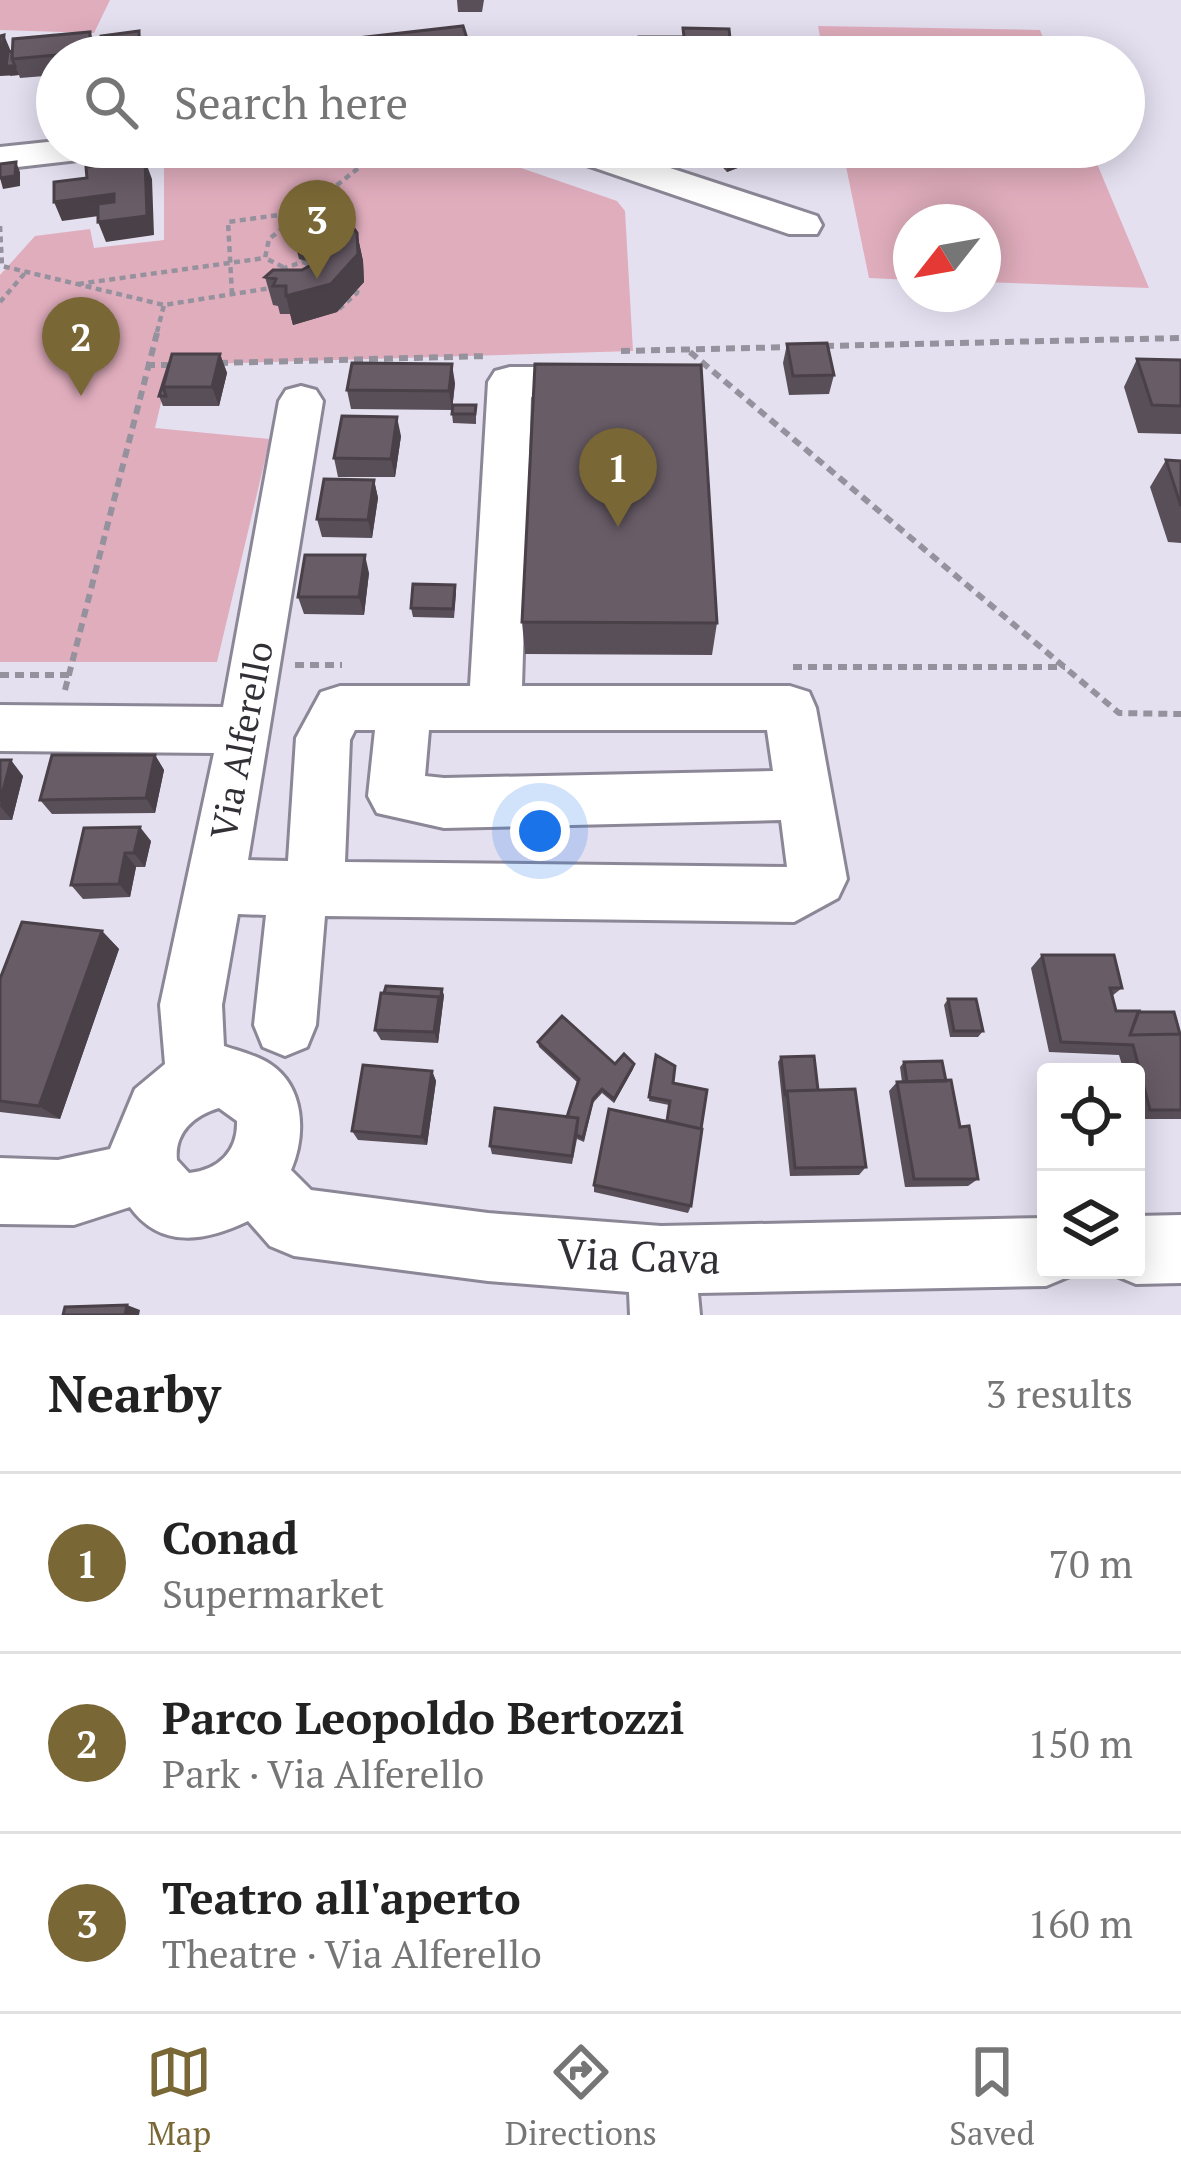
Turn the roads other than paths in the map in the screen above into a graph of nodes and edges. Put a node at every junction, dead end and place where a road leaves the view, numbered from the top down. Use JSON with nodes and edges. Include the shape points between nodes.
{"nodes":[{"id":1,"x":36,"y":154,"type":"edge"},
{"id":2,"x":0,"y":158,"type":"edge"},
{"id":3,"x":633,"y":168,"type":"edge"},
{"id":4,"x":803,"y":225,"type":"dead end"},
{"id":5,"x":650,"y":382,"type":"edge"},
{"id":6,"x":301,"y":401,"type":"dead end"},
{"id":7,"x":495,"y":708,"type":"junction"},
{"id":8,"x":404,"y":709,"type":"junction"},
{"id":9,"x":0,"y":728,"type":"edge"},
{"id":10,"x":245,"y":730,"type":"junction"},
{"id":11,"x":804,"y":795,"type":"junction"},
{"id":12,"x":212,"y":887,"type":"junction"},
{"id":13,"x":306,"y":888,"type":"junction"},
{"id":14,"x":285,"y":1025,"type":"dead end"},
{"id":15,"x":200,"y":1078,"type":"junction"},
{"id":16,"x":144,"y":1167,"type":"junction"},
{"id":17,"x":254,"y":1178,"type":"junction"},
{"id":18,"x":0,"y":1191,"type":"edge"},
{"id":19,"x":1181,"y":1249,"type":"edge"},
{"id":20,"x":1145,"y":1250,"type":"edge"},
{"id":21,"x":1037,"y":1253,"type":"edge"},
{"id":22,"x":663,"y":1288,"type":"edge"}],
"edges":[{"from":1,"to":2,"type":"street"},
{"from":3,"to":4,"type":"street"},
{"from":5,"to":7,"type":"street","via":[[510,382]]},
{"from":6,"to":10,"type":"street","name":"Via Alferello"},
{"from":7,"to":8,"type":"street"},
{"from":7,"to":11,"type":"street","via":[[790,708]]},
{"from":8,"to":11,"type":"street","via":[[397,796],[444,803]]},
{"from":8,"to":13,"type":"street","via":[[340,709],[323,739]]},
{"from":9,"to":10,"type":"street"},
{"from":10,"to":12,"type":"street","name":"Via Alferello"},
{"from":11,"to":13,"type":"street","via":[[818,879],[794,895]]},
{"from":12,"to":13,"type":"street"},
{"from":12,"to":15,"type":"street","name":"Via Alferello","via":[[191,1005]]},
{"from":13,"to":14,"type":"street"},
{"from":15,"to":16,"type":"street","via":[[155,1112]]},
{"from":15,"to":17,"type":"street","via":[[237,1079],[263,1102],[270,1139]]},
{"from":16,"to":17,"type":"street","via":[[150,1185],[180,1207],[219,1204]]},
{"from":16,"to":18,"type":"street","via":[[103,1189],[58,1196]]},
{"from":17,"to":22,"type":"street","name":"Via Cava","via":[[295,1222]]},
{"from":19,"to":20,"type":"street"},
{"from":21,"to":22,"type":"street","name":"Via Cava"}]}
